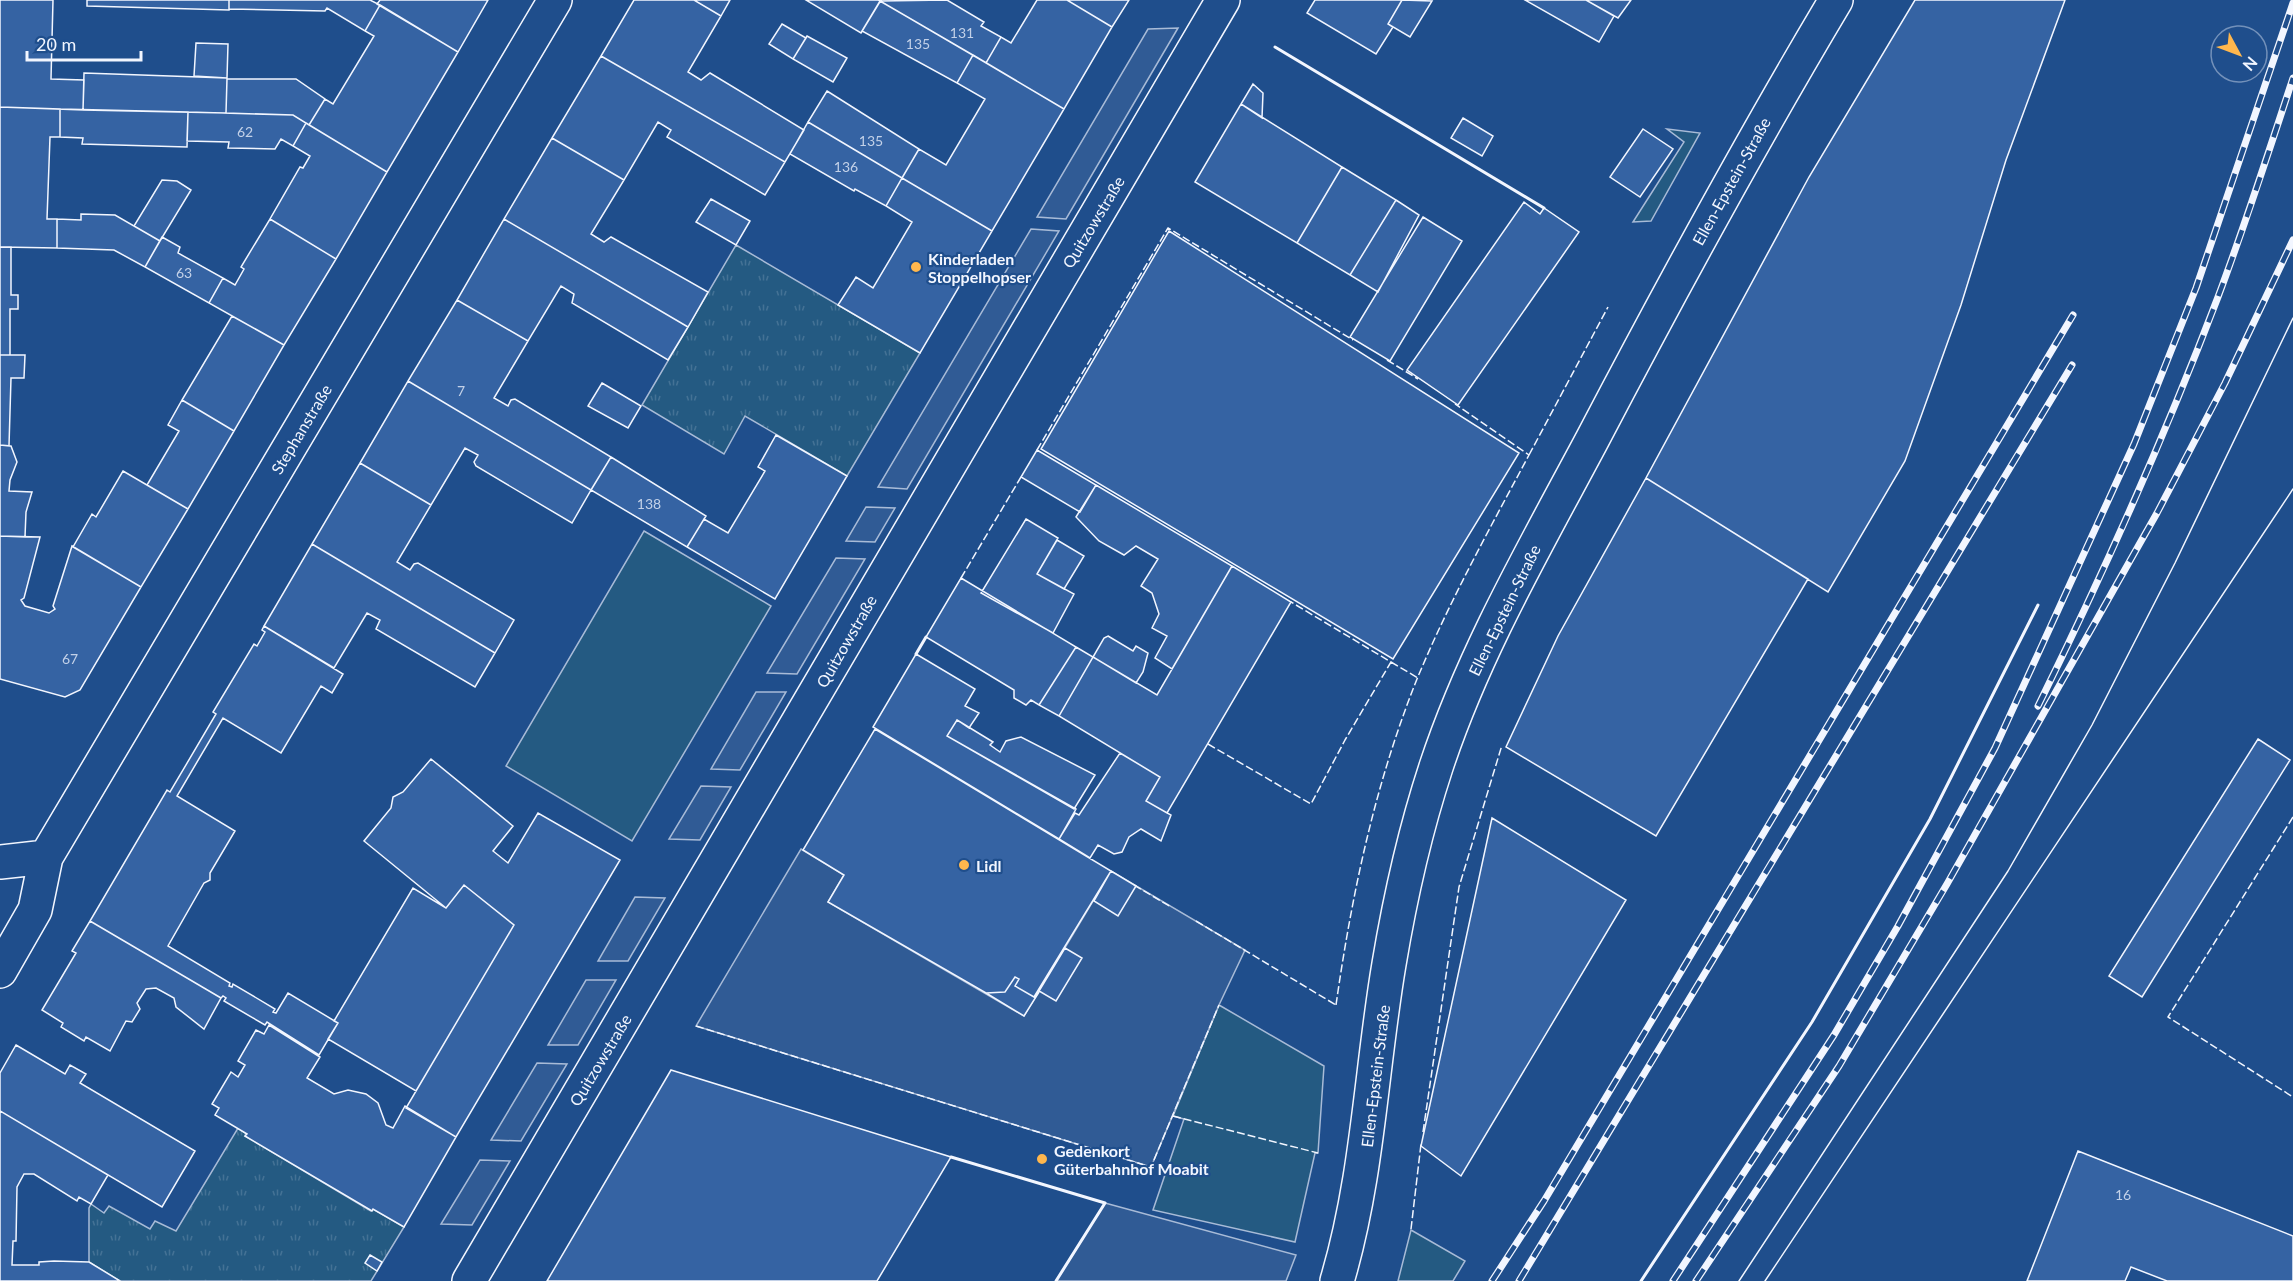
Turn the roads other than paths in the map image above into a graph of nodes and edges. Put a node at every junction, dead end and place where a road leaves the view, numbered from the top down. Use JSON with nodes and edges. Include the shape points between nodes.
{"nodes":[{"id":1,"x":555,"y":0,"type":"edge"},
{"id":2,"x":1223,"y":0,"type":"edge"},
{"id":3,"x":1836,"y":0,"type":"edge"},
{"id":4,"x":46,"y":857,"type":"junction"},
{"id":5,"x":0,"y":862,"type":"edge"},
{"id":6,"x":0,"y":971,"type":"edge"},
{"id":7,"x":469,"y":1281,"type":"edge"},
{"id":8,"x":1337,"y":1281,"type":"edge"}],
"edges":[{"from":1,"to":4,"type":"street","name":"Stephanstraße"},
{"from":2,"to":7,"type":"street","name":"Quitzowstraße"},
{"from":3,"to":8,"type":"street","name":"Ellen-Epstein-Straße","via":[[1756,134],[1646,336],[1491,630],[1461,700],[1411,852],[1389,965],[1361,1186]]},
{"from":4,"to":5,"type":"street"},
{"from":4,"to":6,"type":"street","name":"Stephanstraße","via":[[35,910]]}]}
